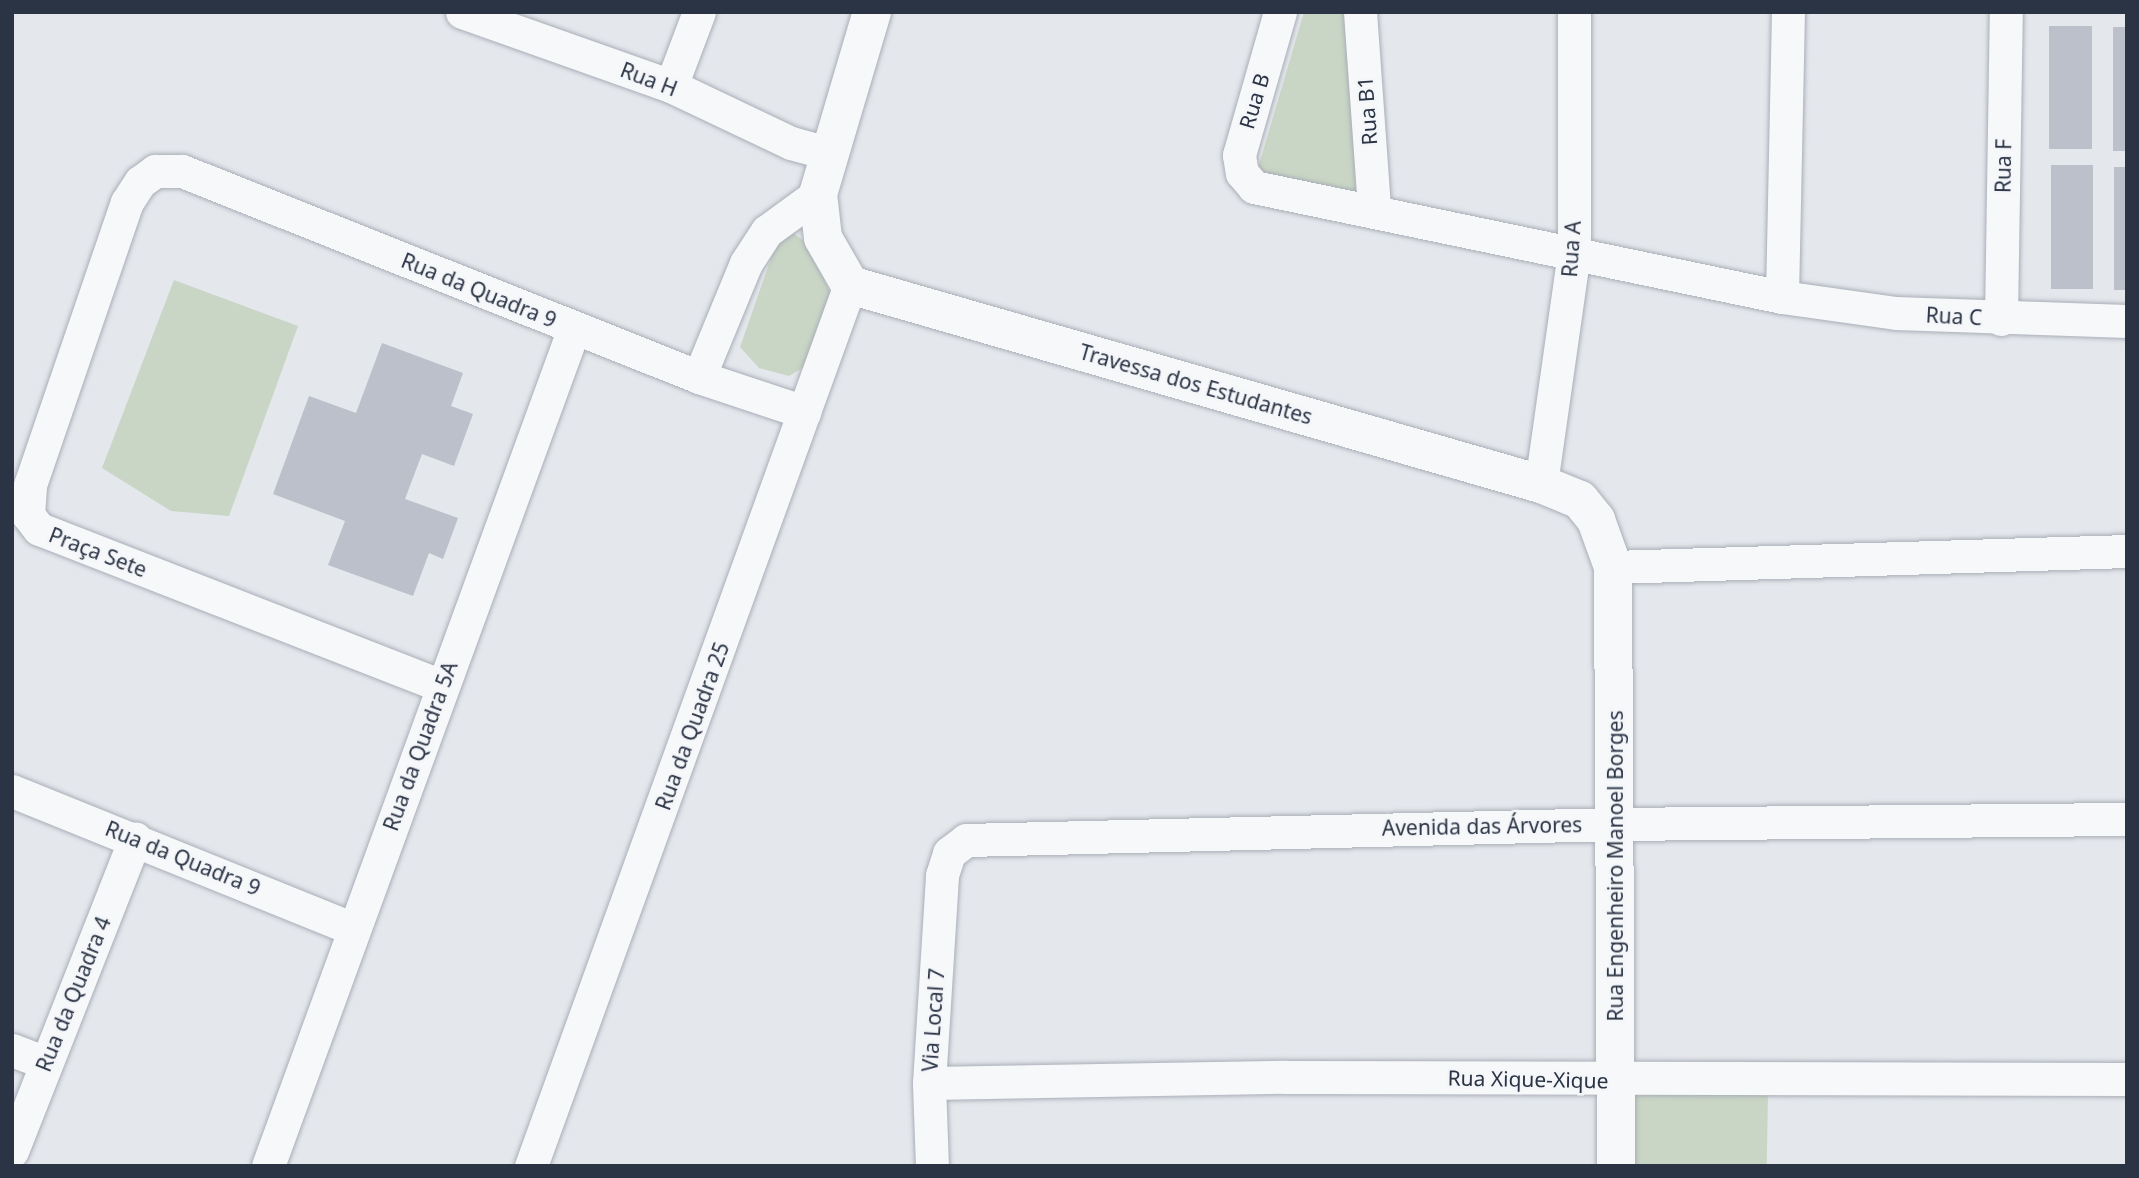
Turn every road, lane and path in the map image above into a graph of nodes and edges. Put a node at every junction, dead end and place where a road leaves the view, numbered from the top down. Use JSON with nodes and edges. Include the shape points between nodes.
{"nodes":[{"id":1,"x":463,"y":12,"type":"edge"},
{"id":2,"x":699,"y":12,"type":"edge"},
{"id":3,"x":872,"y":12,"type":"edge"},
{"id":4,"x":1280,"y":12,"type":"edge"},
{"id":5,"x":1360,"y":12,"type":"edge"},
{"id":6,"x":1574,"y":12,"type":"edge"},
{"id":7,"x":1788,"y":12,"type":"edge"},
{"id":8,"x":2006,"y":12,"type":"edge"},
{"id":9,"x":671,"y":86,"type":"junction"},
{"id":10,"x":831,"y":154,"type":"junction"},
{"id":11,"x":155,"y":171,"type":"joint"},
{"id":12,"x":1254,"y":187,"type":"joint"},
{"id":13,"x":818,"y":194,"type":"junction"},
{"id":14,"x":1374,"y":209,"type":"junction"},
{"id":15,"x":1574,"y":252,"type":"junction"},
{"id":16,"x":850,"y":285,"type":"junction"},
{"id":17,"x":1782,"y":297,"type":"junction"},
{"id":18,"x":2001,"y":319,"type":"junction"},
{"id":19,"x":2127,"y":321,"type":"edge"},
{"id":20,"x":574,"y":328,"type":"junction"},
{"id":21,"x":699,"y":377,"type":"junction"},
{"id":22,"x":804,"y":412,"type":"junction"},
{"id":23,"x":1541,"y":484,"type":"junction"},
{"id":24,"x":2127,"y":551,"type":"edge"},
{"id":25,"x":1613,"y":567,"type":"junction"},
{"id":26,"x":442,"y":686,"type":"junction"},
{"id":27,"x":12,"y":791,"type":"edge"},
{"id":28,"x":2127,"y":819,"type":"edge"},
{"id":29,"x":1614,"y":824,"type":"junction"},
{"id":30,"x":135,"y":838,"type":"junction"},
{"id":31,"x":942,"y":875,"type":"joint"},
{"id":32,"x":353,"y":929,"type":"junction"},
{"id":33,"x":12,"y":1050,"type":"edge"},
{"id":34,"x":46,"y":1063,"type":"junction"},
{"id":35,"x":2127,"y":1079,"type":"edge"},
{"id":36,"x":1616,"y":1080,"type":"junction"},
{"id":37,"x":929,"y":1083,"type":"junction"},
{"id":38,"x":12,"y":1151,"type":"edge"},
{"id":39,"x":268,"y":1166,"type":"edge"},
{"id":40,"x":531,"y":1166,"type":"edge"},
{"id":41,"x":932,"y":1166,"type":"edge"},
{"id":42,"x":1616,"y":1166,"type":"edge"}],
"edges":[{"from":1,"to":9,"type":"street","name":"Rua H"},
{"from":2,"to":9,"type":"street"},
{"from":3,"to":10,"type":"street"},
{"from":4,"to":12,"type":"street","name":"Rua B","via":[[1239,155],[1242,173]]},
{"from":5,"to":14,"type":"street","name":"Rua B1"},
{"from":6,"to":15,"type":"street","name":"Rua A"},
{"from":7,"to":17,"type":"street"},
{"from":8,"to":18,"type":"street","name":"Rua F"},
{"from":9,"to":10,"type":"street","name":"Rua H","via":[[791,143]]},
{"from":10,"to":13,"type":"street"},
{"from":11,"to":20,"type":"street","name":"Rua da Quadra 9","via":[[182,171]]},
{"from":11,"to":26,"type":"street","name":"Praça Sete","via":[[140,181],[127,202],[30,485],[28,515],[39,529]]},
{"from":12,"to":14,"type":"street","name":"Rua C"},
{"from":13,"to":16,"type":"street","via":[[823,238]]},
{"from":13,"to":21,"type":"street","via":[[767,231],[746,263]]},
{"from":14,"to":15,"type":"street","name":"Rua C"},
{"from":15,"to":17,"type":"street","name":"Rua C"},
{"from":15,"to":23,"type":"street","name":"Rua A"},
{"from":16,"to":22,"type":"street","name":"Rua da Quadra 25"},
{"from":16,"to":23,"type":"street","name":"Travessa dos Estudantes"},
{"from":17,"to":18,"type":"street","name":"Rua C","via":[[1896,313]]},
{"from":18,"to":19,"type":"street","name":"Rua C"},
{"from":20,"to":21,"type":"street","name":"Rua da Quadra 9"},
{"from":20,"to":26,"type":"street","name":"Rua da Quadra 5A"},
{"from":21,"to":22,"type":"street","name":"Rua da Quadra 9"},
{"from":22,"to":40,"type":"street","name":"Rua da Quadra 25"},
{"from":23,"to":25,"type":"street","name":"Travessa dos Estudantes","via":[[1580,500],[1605,538]]},
{"from":24,"to":25,"type":"street"},
{"from":25,"to":29,"type":"street","name":"Rua Engenheiro Manoel Borges"},
{"from":26,"to":32,"type":"street","name":"Rua da Quadra 5A"},
{"from":27,"to":30,"type":"street","name":"Rua da Quadra 9"},
{"from":28,"to":29,"type":"street","name":"Avenida das Árvores"},
{"from":29,"to":31,"type":"street","name":"Avenida das Árvores","via":[[979,838],[956,846]]},
{"from":29,"to":36,"type":"street","name":"Rua Engenheiro Manoel Borges"},
{"from":30,"to":32,"type":"street","name":"Rua da Quadra 9"},
{"from":30,"to":34,"type":"street","name":"Rua da Quadra 4"},
{"from":31,"to":37,"type":"street","name":"Via Local 7"},
{"from":32,"to":39,"type":"street","name":"Rua da Quadra 5A"},
{"from":33,"to":34,"type":"street"},
{"from":34,"to":38,"type":"street","name":"Rua da Quadra 4"},
{"from":35,"to":36,"type":"street","name":"Rua Xique-Xique"},
{"from":36,"to":37,"type":"street","name":"Rua Xique-Xique","via":[[1285,1077]]},
{"from":36,"to":42,"type":"street","name":"Rua Engenheiro Manoel Borges"},
{"from":37,"to":41,"type":"street","name":"Via Local 7"}]}
